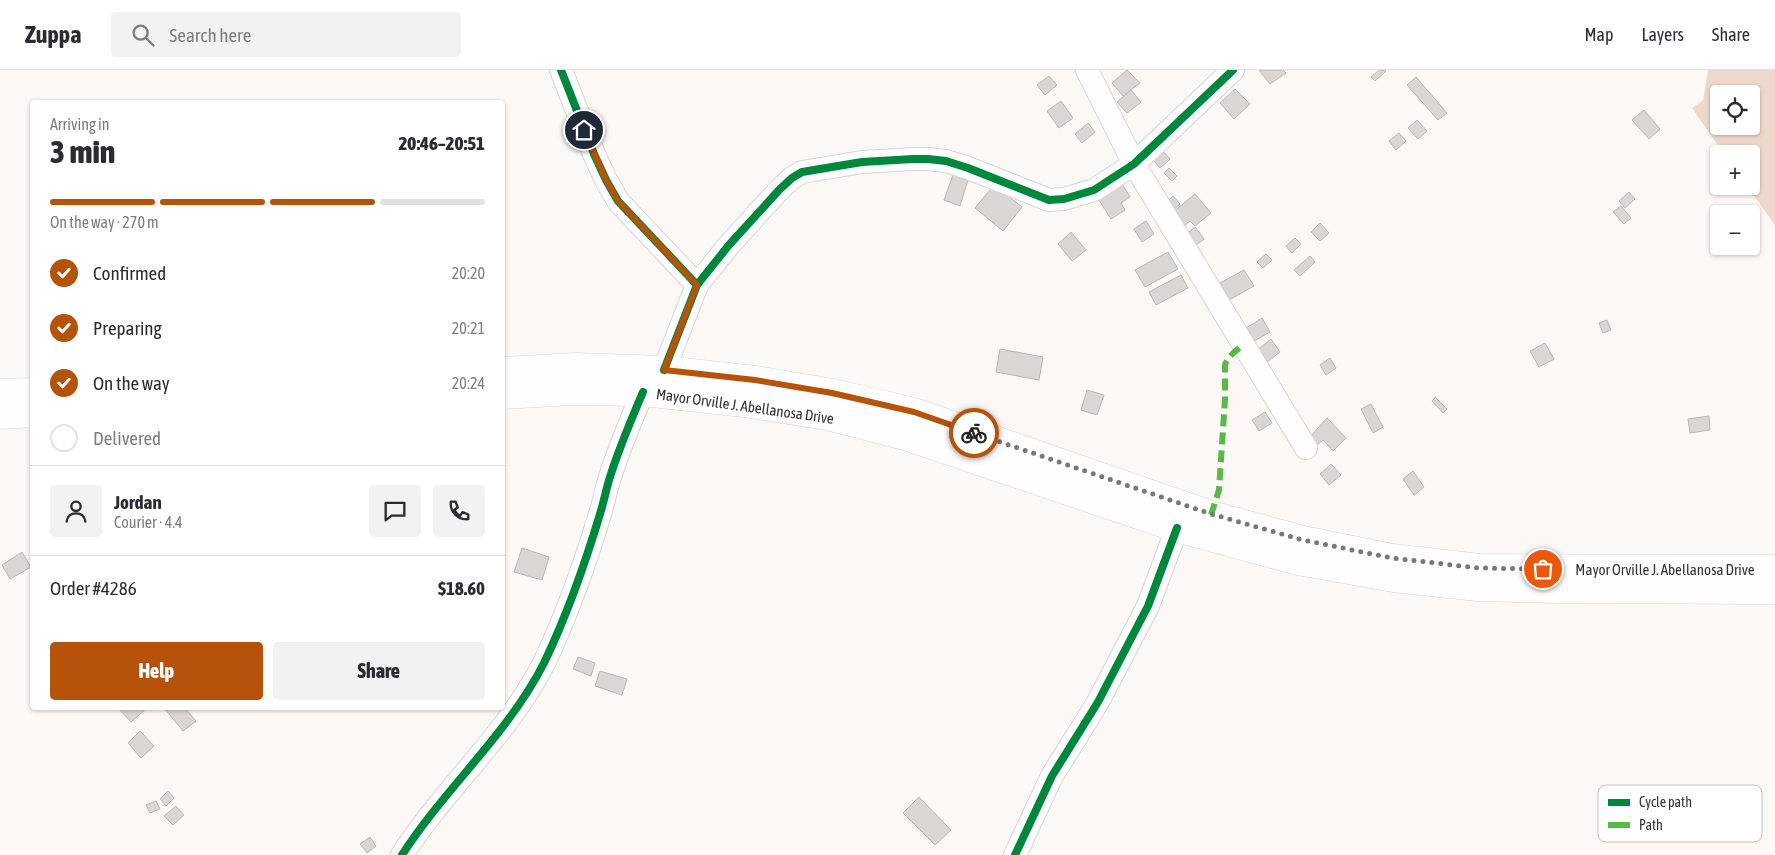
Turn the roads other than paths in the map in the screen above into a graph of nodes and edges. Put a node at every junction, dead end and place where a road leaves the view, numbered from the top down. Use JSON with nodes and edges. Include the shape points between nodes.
{"nodes":[{"id":1,"x":561,"y":70,"type":"edge"},
{"id":2,"x":1087,"y":70,"type":"edge"},
{"id":3,"x":1233,"y":70,"type":"edge"},
{"id":4,"x":1134,"y":164,"type":"junction"},
{"id":5,"x":697,"y":285,"type":"junction"},
{"id":6,"x":664,"y":370,"type":"junction"},
{"id":7,"x":505,"y":371,"type":"edge"},
{"id":8,"x":30,"y":392,"type":"edge"},
{"id":9,"x":643,"y":392,"type":"junction"},
{"id":10,"x":0,"y":393,"type":"edge"},
{"id":11,"x":505,"y":395,"type":"edge"},
{"id":12,"x":30,"y":413,"type":"edge"},
{"id":13,"x":0,"y":414,"type":"edge"},
{"id":14,"x":910,"y":424,"type":"junction"},
{"id":15,"x":1306,"y":448,"type":"dead end"},
{"id":16,"x":1178,"y":528,"type":"junction"},
{"id":17,"x":1775,"y":569,"type":"edge"},
{"id":18,"x":1775,"y":590,"type":"edge"},
{"id":19,"x":402,"y":855,"type":"edge"},
{"id":20,"x":1015,"y":855,"type":"edge"}],
"edges":[{"from":1,"to":5,"type":"street","via":[[584,130],[618,201]]},
{"from":2,"to":4,"type":"street"},
{"from":3,"to":4,"type":"street"},
{"from":4,"to":5,"type":"street","via":[[1094,190],[1049,200],[946,161],[912,158],[802,172],[774,194]]},
{"from":4,"to":15,"type":"street"},
{"from":5,"to":6,"type":"street"},
{"from":6,"to":7,"type":"main road","name":"Mayor Orville J. Abellanosa Drive"},
{"from":6,"to":14,"type":"main road","name":"Mayor Orville J. Abellanosa Drive","via":[[832,393]]},
{"from":8,"to":10,"type":"main road"},
{"from":9,"to":11,"type":"main road","name":"Mayor Orville J. Abellanosa Drive"},
{"from":9,"to":14,"type":"main road","name":"Mayor Orville J. Abellanosa Drive"},
{"from":9,"to":19,"type":"street","via":[[610,478],[572,601],[543,664],[496,736],[436,807]]},
{"from":12,"to":13,"type":"main road"},
{"from":14,"to":16,"type":"main road","name":"Mayor Orville J. Abellanosa Drive"},
{"from":14,"to":17,"type":"main road","name":"Mayor Orville J. Abellanosa Drive","via":[[1303,540],[1392,558],[1479,568]]},
{"from":16,"to":18,"type":"main road","name":"Mayor Orville J. Abellanosa Drive","via":[[1298,561],[1394,578],[1478,587]]},
{"from":16,"to":20,"type":"street","via":[[1148,606],[1098,702],[1052,776]]}]}
